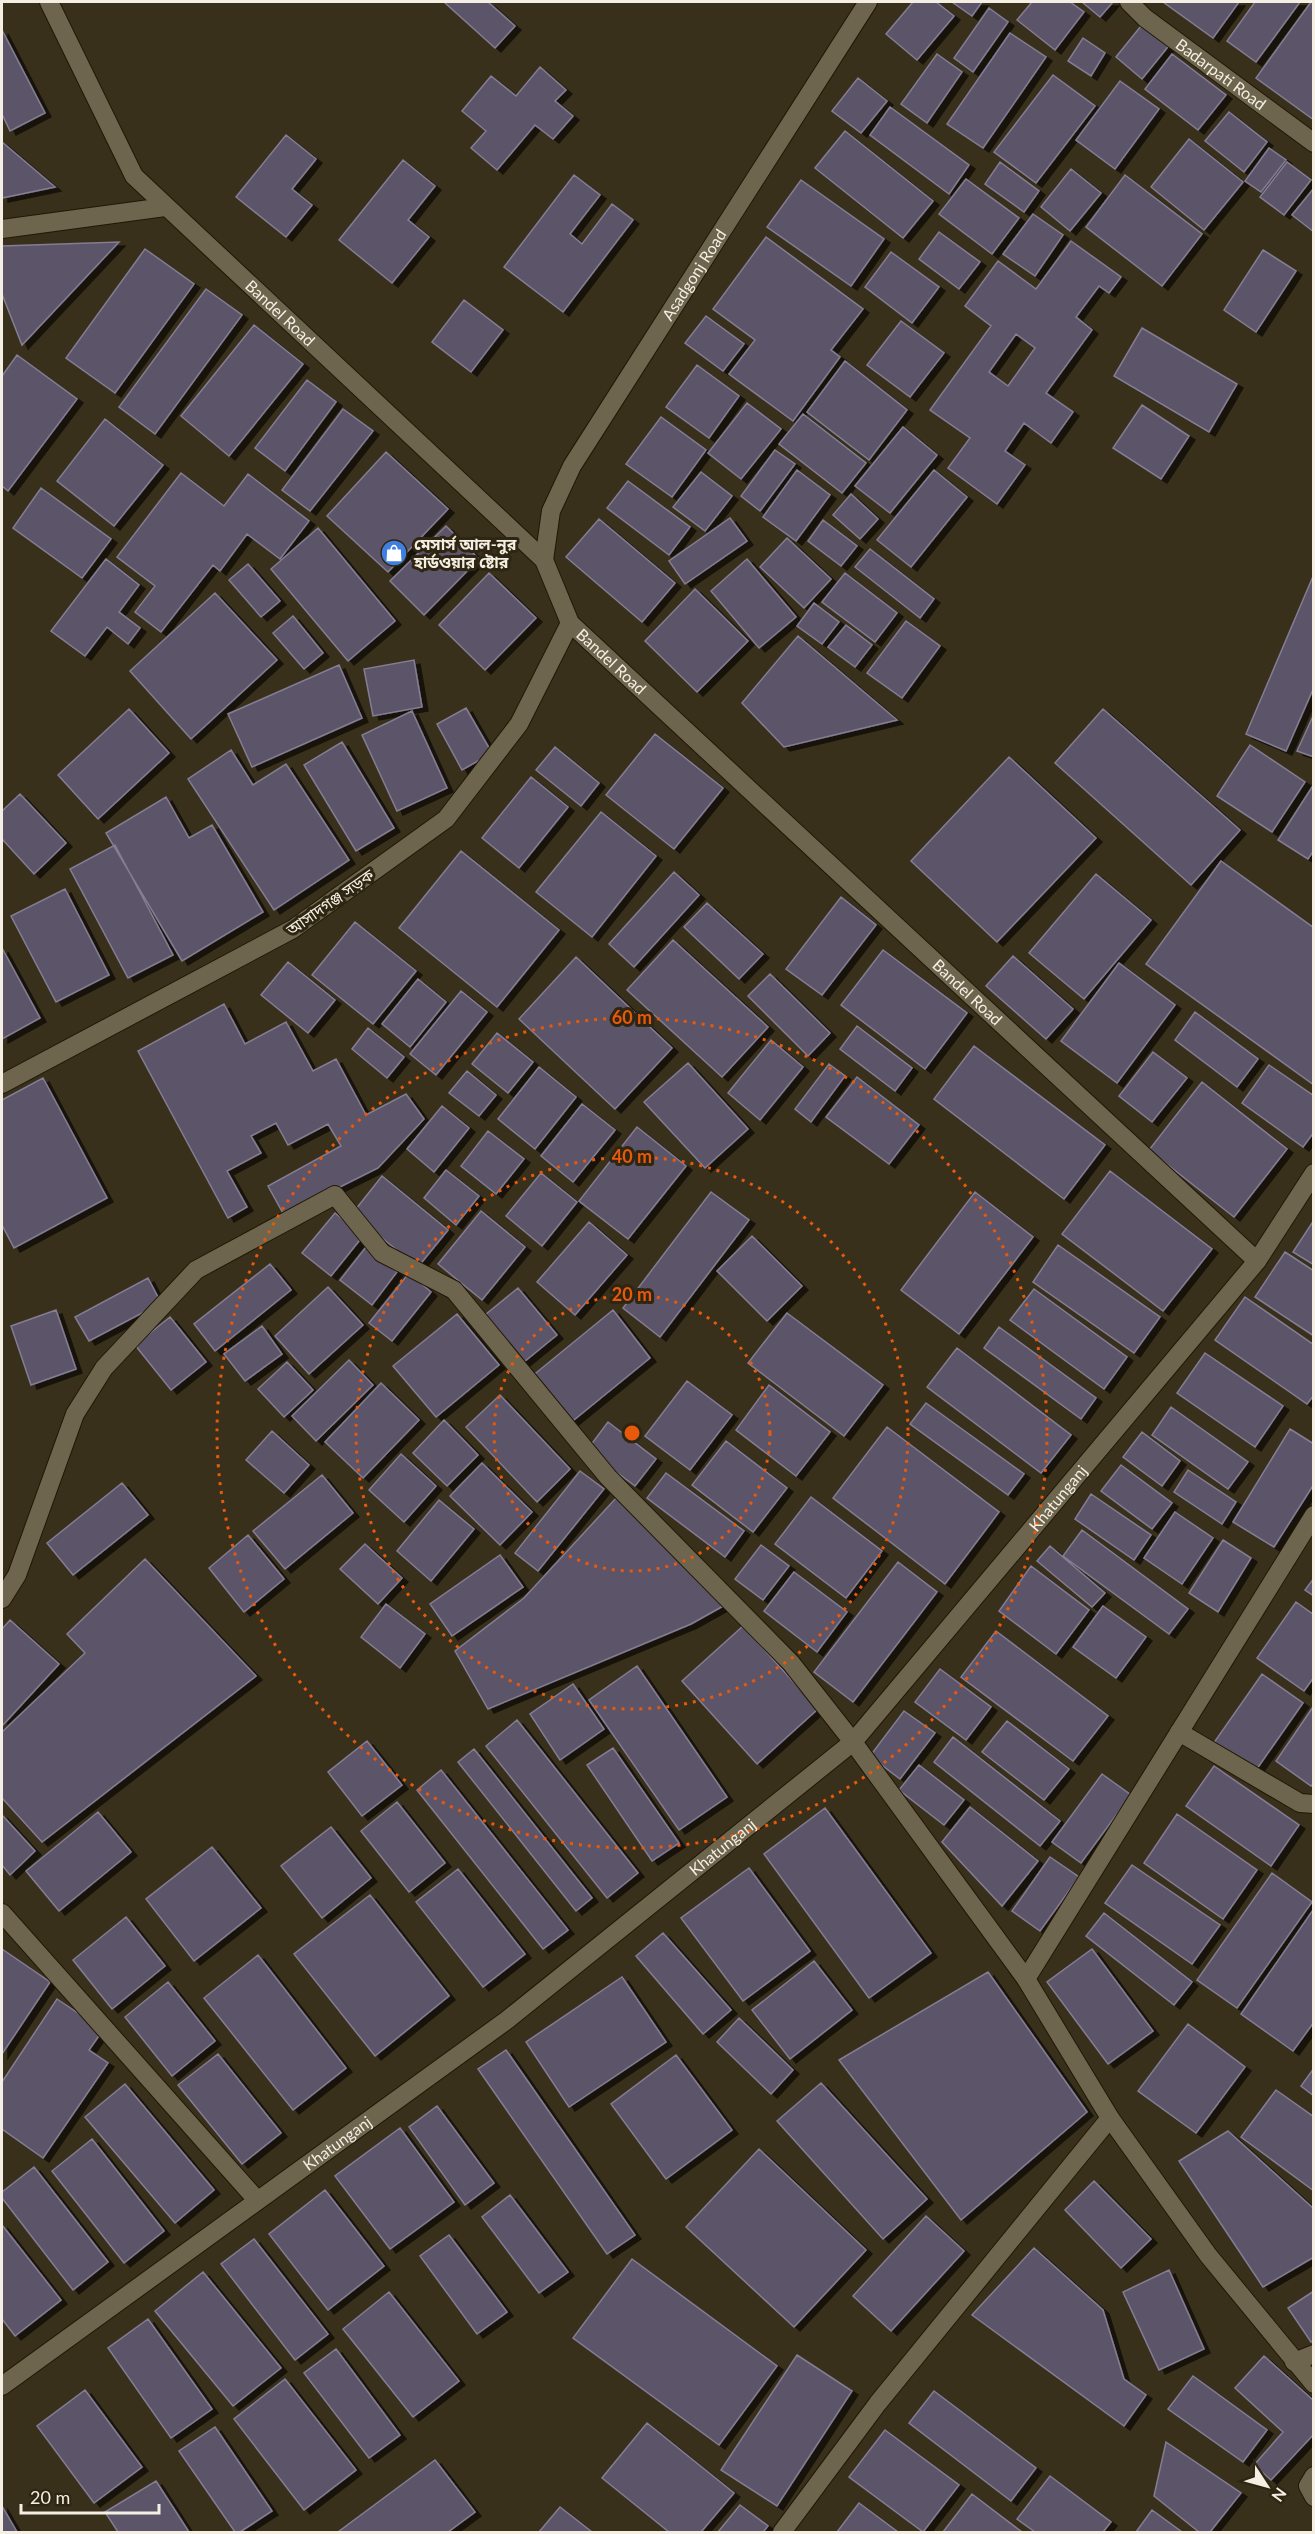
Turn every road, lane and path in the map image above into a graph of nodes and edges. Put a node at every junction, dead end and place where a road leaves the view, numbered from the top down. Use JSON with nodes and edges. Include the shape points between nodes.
{"nodes":[{"id":1,"x":48,"y":2,"type":"edge"},
{"id":2,"x":868,"y":2,"type":"edge"},
{"id":3,"x":1129,"y":2,"type":"edge"},
{"id":4,"x":1314,"y":143,"type":"edge"},
{"id":5,"x":165,"y":207,"type":"junction"},
{"id":6,"x":2,"y":230,"type":"edge"},
{"id":7,"x":544,"y":560,"type":"junction"},
{"id":8,"x":570,"y":623,"type":"junction"},
{"id":9,"x":2,"y":1084,"type":"edge"},
{"id":10,"x":1314,"y":1173,"type":"edge"},
{"id":11,"x":1257,"y":1261,"type":"junction"},
{"id":12,"x":1314,"y":1515,"type":"edge"},
{"id":13,"x":2,"y":1599,"type":"edge"},
{"id":14,"x":1179,"y":1732,"type":"junction"},
{"id":15,"x":854,"y":1742,"type":"junction"},
{"id":16,"x":1314,"y":1804,"type":"edge"},
{"id":17,"x":2,"y":1912,"type":"edge"},
{"id":18,"x":1026,"y":1979,"type":"junction"},
{"id":19,"x":1110,"y":2118,"type":"junction"},
{"id":20,"x":257,"y":2200,"type":"junction"},
{"id":21,"x":1314,"y":2354,"type":"edge"},
{"id":22,"x":1294,"y":2362,"type":"junction"},
{"id":23,"x":1314,"y":2384,"type":"edge"},
{"id":24,"x":2,"y":2386,"type":"edge"},
{"id":25,"x":1314,"y":2476,"type":"edge"},
{"id":26,"x":1314,"y":2497,"type":"edge"},
{"id":27,"x":783,"y":2532,"type":"edge"}],
"edges":[{"from":1,"to":5,"type":"street","name":"Bandel Road","via":[[134,176]]},
{"from":2,"to":7,"type":"street","name":"Asadgonj Road","via":[[572,466],[551,511]]},
{"from":3,"to":4,"type":"street","name":"Badarpati Road","via":[[1145,18]]},
{"from":5,"to":6,"type":"street"},
{"from":5,"to":7,"type":"street","name":"Bandel Road"},
{"from":7,"to":8,"type":"street","name":"Bandel Road"},
{"from":8,"to":9,"type":"street","name":"আসাদগঞ্জ সড়ক","via":[[519,724],[446,819],[293,929]]},
{"from":8,"to":11,"type":"street","name":"Bandel Road"},
{"from":10,"to":11,"type":"street","name":"Khatunganj"},
{"from":11,"to":15,"type":"street","name":"Khatunganj"},
{"from":12,"to":14,"type":"street"},
{"from":13,"to":15,"type":"street","via":[[17,1575],[75,1414],[104,1368],[196,1270],[335,1195],[382,1252],[454,1290],[608,1477],[791,1663]]},
{"from":14,"to":16,"type":"street","via":[[1300,1803]]},
{"from":14,"to":18,"type":"street"},
{"from":15,"to":18,"type":"street"},
{"from":15,"to":20,"type":"street","name":"Khatunganj","via":[[507,2020]]},
{"from":17,"to":20,"type":"street"},
{"from":18,"to":19,"type":"street"},
{"from":19,"to":22,"type":"street","via":[[1208,2254]]},
{"from":19,"to":27,"type":"street","via":[[878,2403]]},
{"from":20,"to":24,"type":"street","name":"Khatunganj"},
{"from":21,"to":22,"type":"street"},
{"from":22,"to":23,"type":"street"},
{"from":25,"to":26,"type":"street","via":[[1308,2486]]}]}
